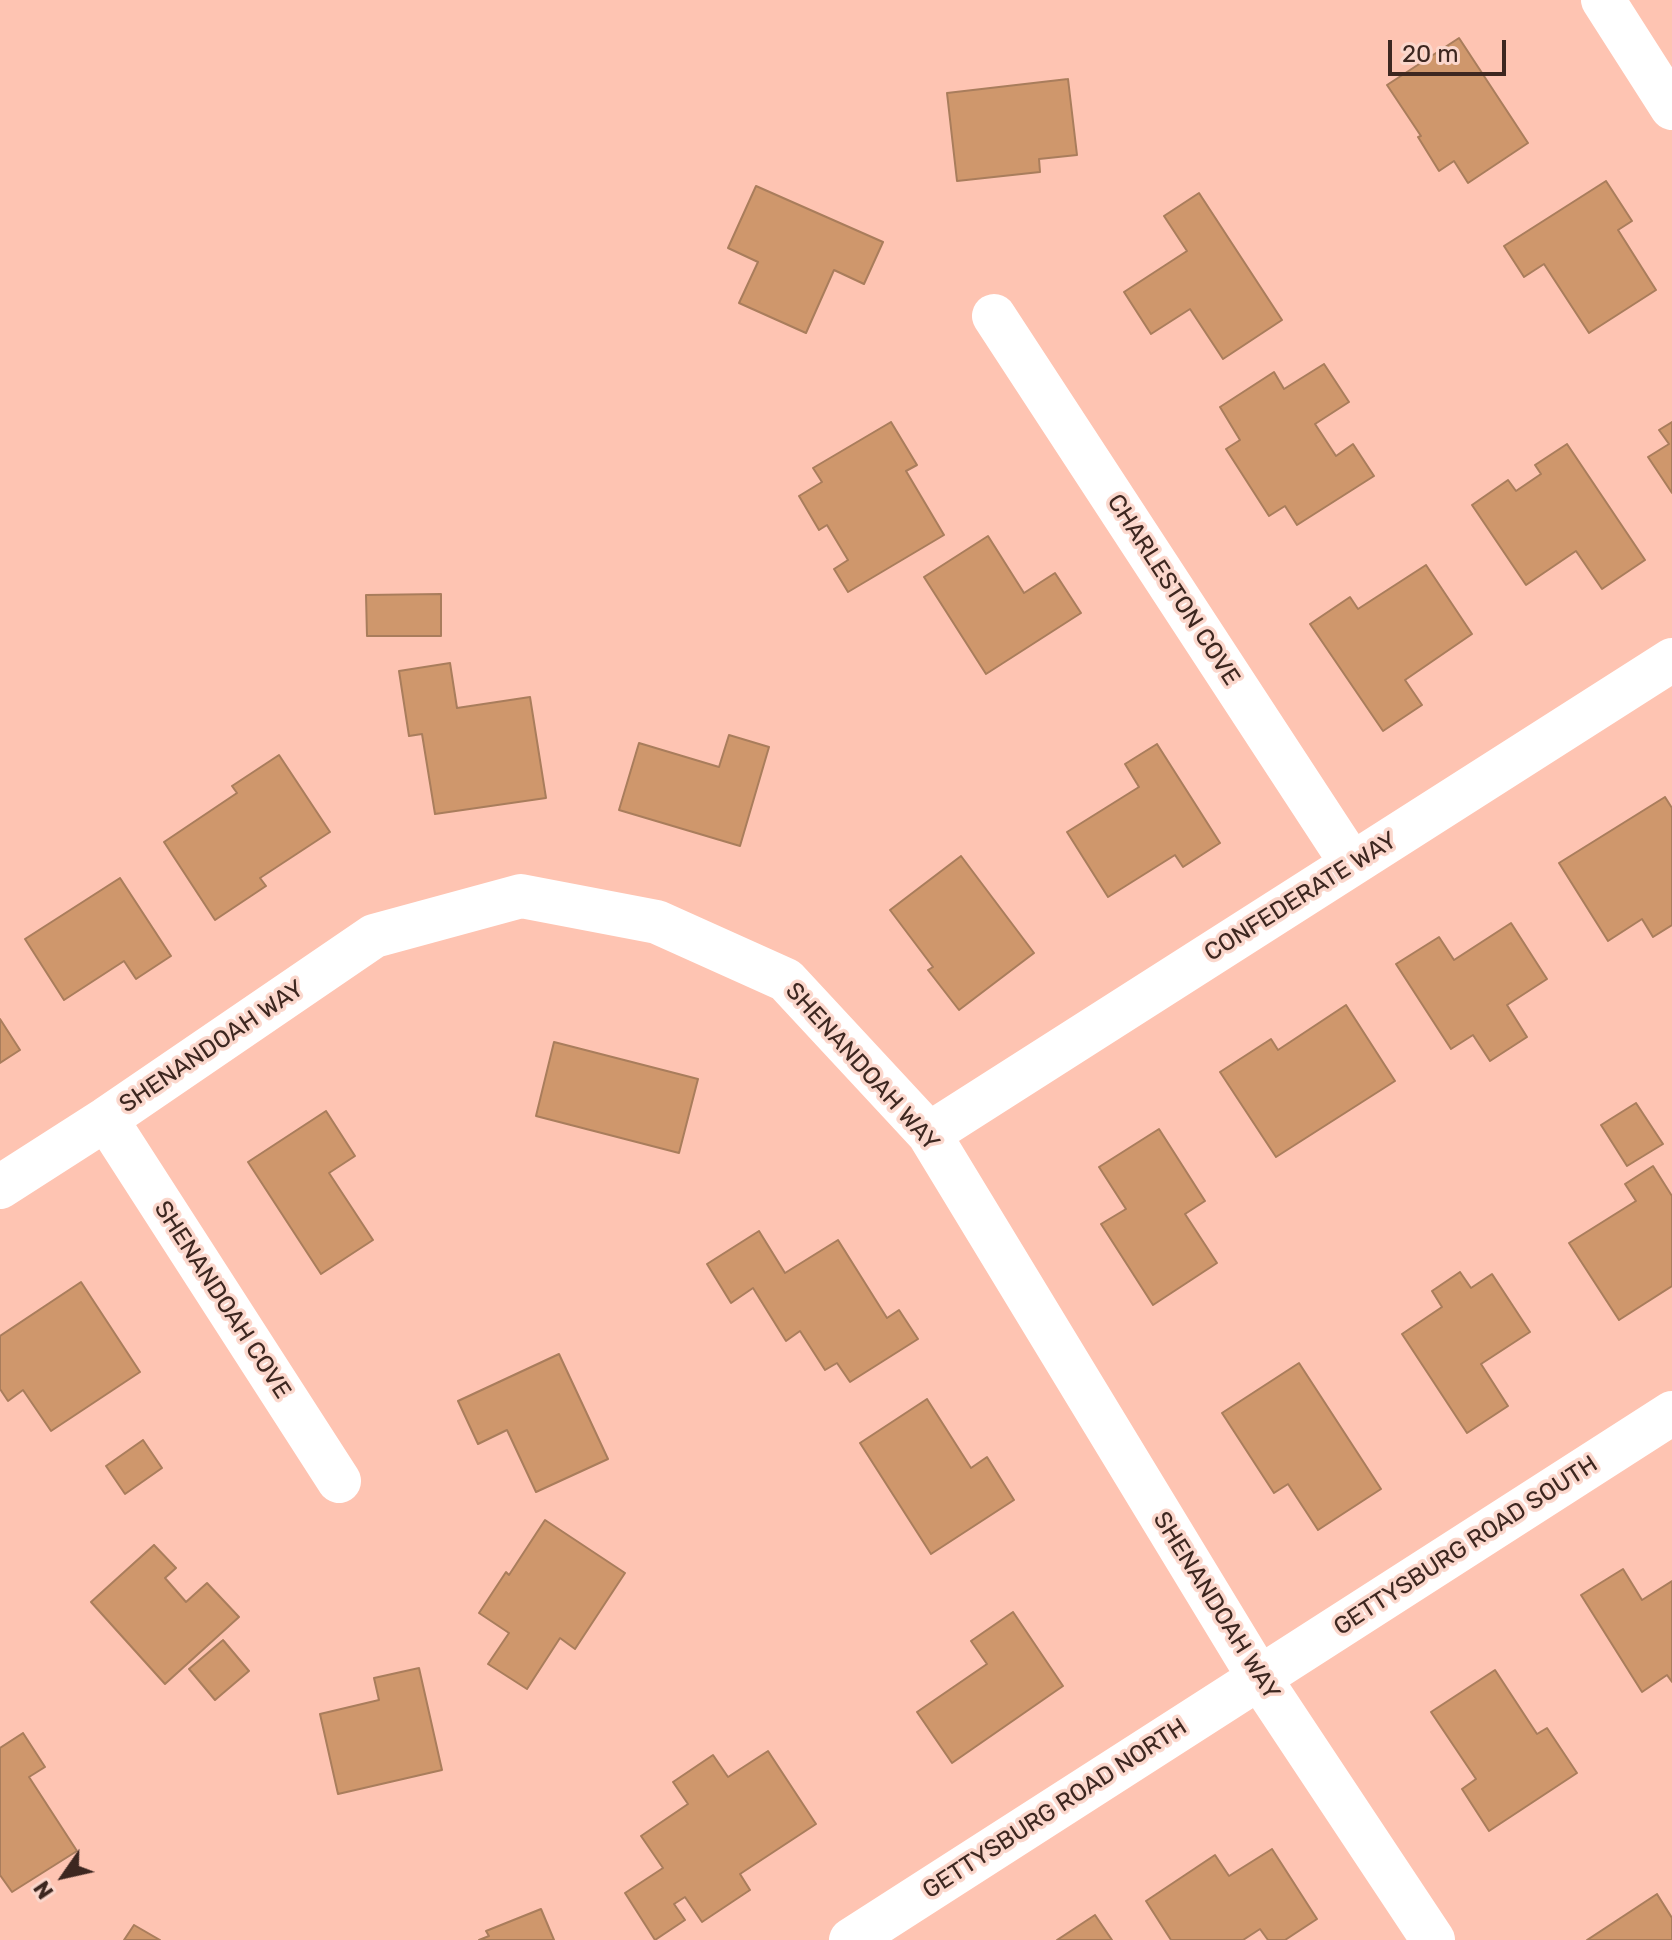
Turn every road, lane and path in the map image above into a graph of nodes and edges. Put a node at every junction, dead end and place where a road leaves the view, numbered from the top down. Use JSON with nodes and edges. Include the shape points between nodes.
{"nodes":[{"id":1,"x":1603,"y":0,"type":"edge"},
{"id":2,"x":1672,"y":108,"type":"edge"},
{"id":3,"x":994,"y":316,"type":"dead end"},
{"id":4,"x":1672,"y":660,"type":"edge"},
{"id":5,"x":1352,"y":864,"type":"junction"},
{"id":6,"x":106,"y":1119,"type":"junction"},
{"id":7,"x":929,"y":1134,"type":"junction"},
{"id":8,"x":0,"y":1187,"type":"edge"},
{"id":9,"x":1672,"y":1413,"type":"edge"},
{"id":10,"x":339,"y":1481,"type":"dead end"},
{"id":11,"x":1260,"y":1679,"type":"junction"},
{"id":12,"x":851,"y":1940,"type":"edge"},
{"id":13,"x":1433,"y":1940,"type":"edge"}],
"edges":[{"from":1,"to":2,"type":"street"},
{"from":3,"to":5,"type":"street","name":"CHARLESTON COVE"},
{"from":4,"to":5,"type":"street","name":"CONFEDERATE WAY"},
{"from":5,"to":7,"type":"street","name":"CONFEDERATE WAY"},
{"from":6,"to":7,"type":"street","name":"SHENANDOAH WAY","via":[[374,936],[521,896],[657,922],[786,980]]},
{"from":6,"to":8,"type":"street","name":"SHENANDOAH WAY"},
{"from":6,"to":10,"type":"street","name":"SHENANDOAH COVE"},
{"from":7,"to":11,"type":"street","name":"SHENANDOAH WAY"},
{"from":9,"to":11,"type":"street","name":"GETTYSBURG ROAD SOUTH"},
{"from":11,"to":12,"type":"street","name":"GETTYSBURG ROAD NORTH"},
{"from":11,"to":13,"type":"street","name":"SHENANDOAH WAY"}]}
